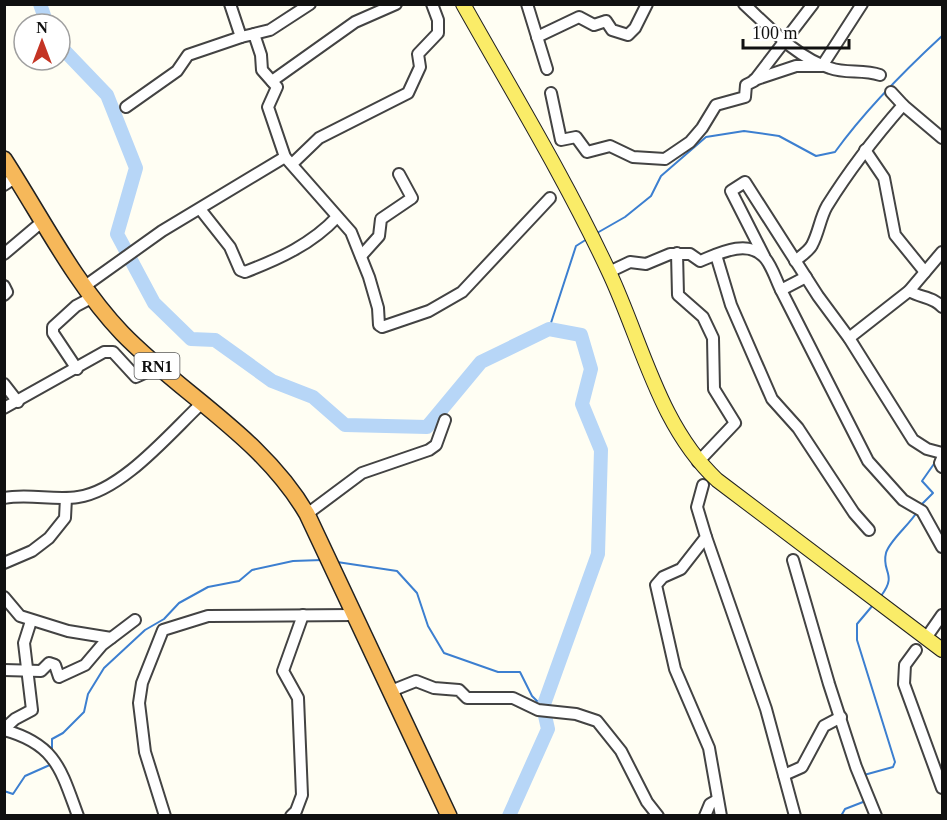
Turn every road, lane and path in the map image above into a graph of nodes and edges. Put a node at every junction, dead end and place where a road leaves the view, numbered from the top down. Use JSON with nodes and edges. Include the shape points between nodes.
{"nodes":[{"id":1,"x":230,"y":4,"type":"edge"},
{"id":2,"x":310,"y":4,"type":"edge"},
{"id":3,"x":396,"y":4,"type":"edge"},
{"id":4,"x":432,"y":4,"type":"edge"},
{"id":5,"x":463,"y":4,"type":"edge"},
{"id":6,"x":527,"y":4,"type":"edge"},
{"id":7,"x":647,"y":4,"type":"edge"},
{"id":8,"x":744,"y":4,"type":"edge"},
{"id":9,"x":813,"y":4,"type":"edge"},
{"id":10,"x":862,"y":4,"type":"edge"},
{"id":11,"x":254,"y":34,"type":"junction"},
{"id":12,"x":537,"y":36,"type":"junction"},
{"id":13,"x":241,"y":37,"type":"junction"},
{"id":14,"x":786,"y":41,"type":"junction"},
{"id":15,"x":822,"y":66,"type":"junction"},
{"id":16,"x":547,"y":69,"type":"dead end"},
{"id":17,"x":880,"y":75,"type":"dead end"},
{"id":18,"x":272,"y":81,"type":"junction"},
{"id":19,"x":754,"y":81,"type":"junction"},
{"id":20,"x":891,"y":92,"type":"dead end"},
{"id":21,"x":551,"y":93,"type":"dead end"},
{"id":22,"x":903,"y":105,"type":"junction"},
{"id":23,"x":126,"y":107,"type":"dead end"},
{"id":24,"x":942,"y":138,"type":"edge"},
{"id":25,"x":865,"y":150,"type":"junction"},
{"id":26,"x":4,"y":159,"type":"edge"},
{"id":27,"x":289,"y":160,"type":"junction"},
{"id":28,"x":399,"y":174,"type":"dead end"},
{"id":29,"x":10,"y":181,"type":"edge"},
{"id":30,"x":550,"y":198,"type":"dead end"},
{"id":31,"x":200,"y":209,"type":"junction"},
{"id":32,"x":337,"y":217,"type":"junction"},
{"id":33,"x":43,"y":221,"type":"junction"},
{"id":34,"x":942,"y":252,"type":"edge"},
{"id":35,"x":678,"y":253,"type":"junction"},
{"id":36,"x":4,"y":254,"type":"edge"},
{"id":37,"x":716,"y":255,"type":"junction"},
{"id":38,"x":361,"y":256,"type":"junction"},
{"id":39,"x":764,"y":256,"type":"junction"},
{"id":40,"x":795,"y":261,"type":"junction"},
{"id":41,"x":609,"y":272,"type":"junction"},
{"id":42,"x":925,"y":272,"type":"junction"},
{"id":43,"x":806,"y":277,"type":"junction"},
{"id":44,"x":4,"y":286,"type":"edge"},
{"id":45,"x":781,"y":290,"type":"junction"},
{"id":46,"x":89,"y":291,"type":"junction"},
{"id":47,"x":909,"y":291,"type":"junction"},
{"id":48,"x":4,"y":295,"type":"edge"},
{"id":49,"x":942,"y":307,"type":"edge"},
{"id":50,"x":849,"y":338,"type":"junction"},
{"id":51,"x":158,"y":367,"type":"junction"},
{"id":52,"x":77,"y":369,"type":"junction"},
{"id":53,"x":4,"y":384,"type":"edge"},
{"id":54,"x":18,"y":402,"type":"junction"},
{"id":55,"x":202,"y":403,"type":"junction"},
{"id":56,"x":4,"y":408,"type":"edge"},
{"id":57,"x":445,"y":420,"type":"dead end"},
{"id":58,"x":942,"y":453,"type":"edge"},
{"id":59,"x":942,"y":458,"type":"edge"},
{"id":60,"x":698,"y":462,"type":"junction"},
{"id":61,"x":942,"y":467,"type":"edge"},
{"id":62,"x":703,"y":485,"type":"dead end"},
{"id":63,"x":4,"y":498,"type":"edge"},
{"id":64,"x":66,"y":498,"type":"junction"},
{"id":65,"x":307,"y":514,"type":"junction"},
{"id":66,"x":869,"y":530,"type":"dead end"},
{"id":67,"x":706,"y":537,"type":"junction"},
{"id":68,"x":942,"y":547,"type":"edge"},
{"id":69,"x":793,"y":560,"type":"dead end"},
{"id":70,"x":4,"y":563,"type":"edge"},
{"id":71,"x":4,"y":597,"type":"edge"},
{"id":72,"x":303,"y":615,"type":"junction"},
{"id":73,"x":354,"y":615,"type":"junction"},
{"id":74,"x":942,"y":615,"type":"edge"},
{"id":75,"x":135,"y":620,"type":"dead end"},
{"id":76,"x":31,"y":621,"type":"junction"},
{"id":77,"x":111,"y":638,"type":"junction"},
{"id":78,"x":926,"y":638,"type":"junction"},
{"id":79,"x":916,"y":650,"type":"dead end"},
{"id":80,"x":942,"y":651,"type":"edge"},
{"id":81,"x":4,"y":670,"type":"edge"},
{"id":82,"x":26,"y":670,"type":"junction"},
{"id":83,"x":391,"y":691,"type":"junction"},
{"id":84,"x":842,"y":717,"type":"junction"},
{"id":85,"x":4,"y":730,"type":"edge"},
{"id":86,"x":784,"y":775,"type":"junction"},
{"id":87,"x":942,"y":788,"type":"edge"},
{"id":88,"x":717,"y":800,"type":"junction"},
{"id":89,"x":78,"y":816,"type":"edge"},
{"id":90,"x":165,"y":816,"type":"edge"},
{"id":91,"x":291,"y":816,"type":"edge"},
{"id":92,"x":449,"y":816,"type":"edge"},
{"id":93,"x":658,"y":816,"type":"edge"},
{"id":94,"x":705,"y":816,"type":"edge"},
{"id":95,"x":721,"y":816,"type":"edge"},
{"id":96,"x":795,"y":816,"type":"edge"},
{"id":97,"x":876,"y":816,"type":"edge"}],
"edges":[{"from":1,"to":13,"type":"street"},
{"from":2,"to":11,"type":"street","via":[[270,30]]},
{"from":3,"to":18,"type":"street","via":[[355,22]]},
{"from":4,"to":27,"type":"street","via":[[438,31],[418,54],[419,71],[408,93],[319,138]]},
{"from":5,"to":41,"type":"main road"},
{"from":6,"to":12,"type":"street"},
{"from":7,"to":12,"type":"street","via":[[628,35],[612,30],[606,21],[594,26],[579,17]]},
{"from":8,"to":14,"type":"street"},
{"from":9,"to":14,"type":"street"},
{"from":10,"to":15,"type":"street"},
{"from":11,"to":13,"type":"street"},
{"from":11,"to":18,"type":"street","via":[[262,70]]},
{"from":12,"to":16,"type":"street"},
{"from":13,"to":23,"type":"street","via":[[188,55],[177,71]]},
{"from":14,"to":15,"type":"street"},
{"from":14,"to":19,"type":"street"},
{"from":15,"to":17,"type":"street"},
{"from":15,"to":19,"type":"street","via":[[796,66]]},
{"from":18,"to":27,"type":"street","via":[[278,92],[268,107]]},
{"from":19,"to":21,"type":"street","via":[[746,85],[746,97],[716,105],[690,142],[671,156],[655,160],[633,157],[613,147],[587,152],[576,137],[561,140]]},
{"from":20,"to":22,"type":"street"},
{"from":22,"to":24,"type":"street"},
{"from":22,"to":25,"type":"street"},
{"from":25,"to":40,"type":"street","via":[[825,209],[813,244]]},
{"from":25,"to":42,"type":"street","via":[[884,178],[895,235]]},
{"from":26,"to":29,"type":"highway","number":"RN1"},
{"from":27,"to":31,"type":"street"},
{"from":27,"to":32,"type":"street"},
{"from":28,"to":38,"type":"street","via":[[412,198],[381,219],[379,236]]},
{"from":29,"to":33,"type":"highway","number":"RN1"},
{"from":30,"to":38,"type":"street","via":[[462,292],[429,311],[382,327],[378,325],[378,308]]},
{"from":31,"to":32,"type":"street","via":[[230,247],[242,272],[288,254]]},
{"from":31,"to":46,"type":"street","via":[[120,259]]},
{"from":32,"to":38,"type":"street","via":[[351,232]]},
{"from":33,"to":36,"type":"street"},
{"from":33,"to":46,"type":"highway","number":"RN1"},
{"from":34,"to":42,"type":"street"},
{"from":35,"to":37,"type":"street","via":[[692,255],[698,261]]},
{"from":35,"to":41,"type":"street","via":[[646,264],[630,262]]},
{"from":35,"to":60,"type":"street","via":[[677,293],[709,328],[714,340],[714,388],[735,423]]},
{"from":37,"to":39,"type":"street","via":[[733,249]]},
{"from":37,"to":66,"type":"street","via":[[731,305],[772,399],[798,428]]},
{"from":39,"to":40,"type":"street","via":[[731,191],[745,182]]},
{"from":39,"to":45,"type":"street"},
{"from":40,"to":43,"type":"street"},
{"from":41,"to":60,"type":"main road","via":[[677,433]]},
{"from":42,"to":47,"type":"street"},
{"from":43,"to":45,"type":"street"},
{"from":43,"to":50,"type":"street"},
{"from":44,"to":48,"type":"street"},
{"from":45,"to":68,"type":"street","via":[[868,461],[903,500],[918,508]]},
{"from":46,"to":51,"type":"highway","number":"RN1","via":[[123,334]]},
{"from":46,"to":52,"type":"street","via":[[52,329]]},
{"from":47,"to":49,"type":"street","via":[[936,300]]},
{"from":47,"to":50,"type":"street"},
{"from":50,"to":58,"type":"street","via":[[913,440]]},
{"from":51,"to":52,"type":"street","via":[[136,377],[111,351]]},
{"from":51,"to":55,"type":"highway","number":"RN1"},
{"from":52,"to":54,"type":"street","via":[[43,384]]},
{"from":53,"to":54,"type":"street"},
{"from":54,"to":56,"type":"street"},
{"from":55,"to":64,"type":"street","via":[[110,485],[90,495]]},
{"from":55,"to":65,"type":"highway","number":"RN1","via":[[279,472]]},
{"from":57,"to":65,"type":"street","via":[[441,435],[429,450],[362,473]]},
{"from":59,"to":61,"type":"street"},
{"from":60,"to":78,"type":"main road"},
{"from":62,"to":67,"type":"street","via":[[697,507]]},
{"from":63,"to":64,"type":"street"},
{"from":64,"to":70,"type":"street","via":[[65,518],[49,538],[32,551]]},
{"from":65,"to":73,"type":"highway","number":"RN1"},
{"from":67,"to":86,"type":"street","via":[[754,671]]},
{"from":67,"to":88,"type":"street","via":[[681,569],[656,585],[675,669],[709,748]]},
{"from":69,"to":84,"type":"street"},
{"from":71,"to":76,"type":"street","via":[[17,614]]},
{"from":72,"to":73,"type":"street"},
{"from":72,"to":90,"type":"street","via":[[208,616],[163,630],[142,683],[139,703],[145,752]]},
{"from":72,"to":91,"type":"street","via":[[283,671],[298,698],[302,795]]},
{"from":73,"to":83,"type":"highway","number":"RN1"},
{"from":74,"to":78,"type":"street"},
{"from":75,"to":77,"type":"street"},
{"from":76,"to":77,"type":"street"},
{"from":76,"to":82,"type":"street","via":[[24,643]]},
{"from":77,"to":82,"type":"street","via":[[85,665],[59,677],[55,665],[49,663],[41,670]]},
{"from":78,"to":80,"type":"main road"},
{"from":79,"to":87,"type":"street","via":[[905,665],[904,684]]},
{"from":81,"to":82,"type":"street"},
{"from":82,"to":85,"type":"street","via":[[32,710]]},
{"from":83,"to":92,"type":"highway","number":"RN1"},
{"from":83,"to":93,"type":"street","via":[[416,681],[456,690],[469,698],[513,698],[538,710],[576,714],[599,722]]},
{"from":84,"to":86,"type":"street","via":[[824,726],[802,767]]},
{"from":84,"to":97,"type":"street"},
{"from":85,"to":89,"type":"street","via":[[26,736],[52,757]]},
{"from":86,"to":96,"type":"street"},
{"from":88,"to":94,"type":"street","via":[[710,804]]},
{"from":88,"to":95,"type":"street"}]}
